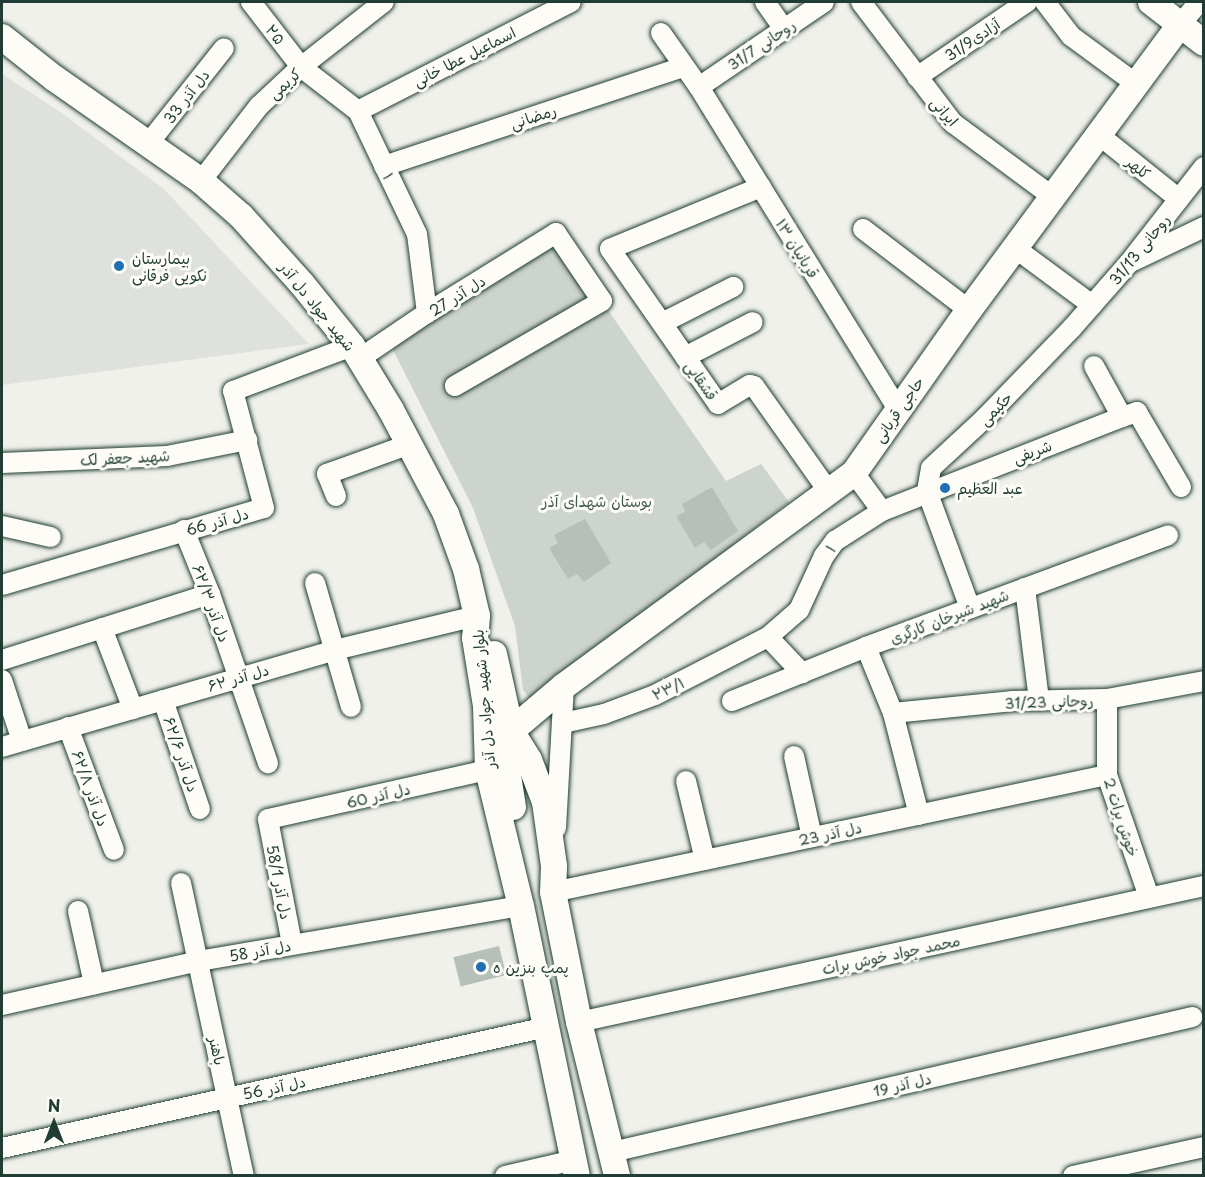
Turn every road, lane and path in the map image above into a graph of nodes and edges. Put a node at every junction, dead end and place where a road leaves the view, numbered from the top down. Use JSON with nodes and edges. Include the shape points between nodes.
{"nodes":[{"id":1,"x":251,"y":2,"type":"edge"},
{"id":2,"x":384,"y":2,"type":"edge"},
{"id":3,"x":571,"y":2,"type":"edge"},
{"id":4,"x":765,"y":2,"type":"edge"},
{"id":5,"x":824,"y":2,"type":"edge"},
{"id":6,"x":861,"y":2,"type":"edge"},
{"id":7,"x":1027,"y":2,"type":"edge"},
{"id":8,"x":1045,"y":2,"type":"edge"},
{"id":9,"x":1151,"y":2,"type":"edge"},
{"id":10,"x":1199,"y":2,"type":"edge"},
{"id":11,"x":1179,"y":26,"type":"junction"},
{"id":12,"x":784,"y":29,"type":"junction"},
{"id":13,"x":661,"y":33,"type":"dead end"},
{"id":14,"x":2,"y":37,"type":"edge"},
{"id":15,"x":1203,"y":43,"type":"edge"},
{"id":16,"x":224,"y":48,"type":"dead end"},
{"id":17,"x":2,"y":54,"type":"edge"},
{"id":18,"x":302,"y":67,"type":"junction"},
{"id":19,"x":683,"y":67,"type":"junction"},
{"id":20,"x":917,"y":77,"type":"junction"},
{"id":21,"x":54,"y":78,"type":"junction"},
{"id":22,"x":1136,"y":84,"type":"junction"},
{"id":23,"x":699,"y":87,"type":"junction"},
{"id":24,"x":358,"y":111,"type":"junction"},
{"id":25,"x":1099,"y":135,"type":"junction"},
{"id":26,"x":148,"y":144,"type":"junction"},
{"id":27,"x":384,"y":166,"type":"junction"},
{"id":28,"x":1203,"y":167,"type":"edge"},
{"id":29,"x":201,"y":181,"type":"junction"},
{"id":30,"x":760,"y":187,"type":"junction"},
{"id":31,"x":1053,"y":197,"type":"junction"},
{"id":32,"x":1179,"y":199,"type":"junction"},
{"id":33,"x":1203,"y":227,"type":"edge"},
{"id":34,"x":863,"y":229,"type":"dead end"},
{"id":35,"x":1015,"y":248,"type":"junction"},
{"id":36,"x":1130,"y":263,"type":"junction"},
{"id":37,"x":733,"y":287,"type":"dead end"},
{"id":38,"x":1092,"y":305,"type":"junction"},
{"id":39,"x":969,"y":310,"type":"junction"},
{"id":40,"x":427,"y":313,"type":"junction"},
{"id":41,"x":753,"y":322,"type":"dead end"},
{"id":42,"x":662,"y":323,"type":"junction"},
{"id":43,"x":1072,"y":328,"type":"joint"},
{"id":44,"x":355,"y":353,"type":"junction"},
{"id":45,"x":685,"y":357,"type":"junction"},
{"id":46,"x":1094,"y":366,"type":"dead end"},
{"id":47,"x":455,"y":386,"type":"dead end"},
{"id":48,"x":898,"y":410,"type":"junction"},
{"id":49,"x":1129,"y":415,"type":"junction"},
{"id":50,"x":247,"y":440,"type":"junction"},
{"id":51,"x":410,"y":444,"type":"junction"},
{"id":52,"x":2,"y":463,"type":"edge"},
{"id":53,"x":854,"y":473,"type":"junction"},
{"id":54,"x":1181,"y":487,"type":"dead end"},
{"id":55,"x":927,"y":491,"type":"junction"},
{"id":56,"x":829,"y":492,"type":"junction"},
{"id":57,"x":336,"y":496,"type":"dead end"},
{"id":58,"x":882,"y":511,"type":"junction"},
{"id":59,"x":2,"y":526,"type":"edge"},
{"id":60,"x":184,"y":530,"type":"junction"},
{"id":61,"x":1168,"y":535,"type":"dead end"},
{"id":62,"x":51,"y":537,"type":"dead end"},
{"id":63,"x":315,"y":583,"type":"dead end"},
{"id":64,"x":2,"y":585,"type":"edge"},
{"id":65,"x":1025,"y":588,"type":"junction"},
{"id":66,"x":210,"y":594,"type":"junction"},
{"id":67,"x":970,"y":608,"type":"junction"},
{"id":68,"x":477,"y":616,"type":"junction"},
{"id":69,"x":102,"y":628,"type":"junction"},
{"id":70,"x":768,"y":637,"type":"junction"},
{"id":71,"x":866,"y":647,"type":"junction"},
{"id":72,"x":335,"y":650,"type":"junction"},
{"id":73,"x":2,"y":660,"type":"edge"},
{"id":74,"x":802,"y":673,"type":"junction"},
{"id":75,"x":239,"y":677,"type":"junction"},
{"id":76,"x":2,"y":680,"type":"edge"},
{"id":77,"x":1203,"y":681,"type":"edge"},
{"id":78,"x":564,"y":686,"type":"junction"},
{"id":79,"x":1107,"y":699,"type":"junction"},
{"id":80,"x":163,"y":700,"type":"junction"},
{"id":81,"x":1040,"y":700,"type":"junction"},
{"id":82,"x":732,"y":701,"type":"dead end"},
{"id":83,"x":351,"y":707,"type":"dead end"},
{"id":84,"x":133,"y":709,"type":"junction"},
{"id":85,"x":893,"y":713,"type":"junction"},
{"id":86,"x":563,"y":723,"type":"junction"},
{"id":87,"x":68,"y":727,"type":"junction"},
{"id":88,"x":511,"y":731,"type":"junction"},
{"id":89,"x":22,"y":741,"type":"junction"},
{"id":90,"x":2,"y":747,"type":"edge"},
{"id":91,"x":794,"y":756,"type":"dead end"},
{"id":92,"x":268,"y":763,"type":"dead end"},
{"id":93,"x":488,"y":770,"type":"junction"},
{"id":94,"x":1107,"y":775,"type":"junction"},
{"id":95,"x":686,"y":781,"type":"dead end"},
{"id":96,"x":545,"y":802,"type":"junction"},
{"id":97,"x":200,"y":809,"type":"dead end"},
{"id":98,"x":513,"y":809,"type":"junction"},
{"id":99,"x":919,"y":815,"type":"junction"},
{"id":100,"x":268,"y":819,"type":"joint"},
{"id":101,"x":812,"y":837,"type":"junction"},
{"id":102,"x":114,"y":850,"type":"dead end"},
{"id":103,"x":705,"y":860,"type":"junction"},
{"id":104,"x":554,"y":866,"type":"junction"},
{"id":105,"x":181,"y":883,"type":"dead end"},
{"id":106,"x":1203,"y":886,"type":"edge"},
{"id":107,"x":553,"y":892,"type":"junction"},
{"id":108,"x":1149,"y":897,"type":"junction"},
{"id":109,"x":521,"y":906,"type":"junction"},
{"id":110,"x":78,"y":911,"type":"dead end"},
{"id":111,"x":292,"y":944,"type":"junction"},
{"id":112,"x":198,"y":961,"type":"junction"},
{"id":113,"x":94,"y":984,"type":"junction"},
{"id":114,"x":2,"y":1005,"type":"edge"},
{"id":115,"x":1192,"y":1017,"type":"dead end"},
{"id":116,"x":579,"y":1022,"type":"junction"},
{"id":117,"x":547,"y":1027,"type":"junction"},
{"id":118,"x":228,"y":1097,"type":"junction"},
{"id":119,"x":1203,"y":1147,"type":"edge"},
{"id":120,"x":2,"y":1148,"type":"edge"},
{"id":121,"x":614,"y":1164,"type":"edge"},
{"id":122,"x":575,"y":1168,"type":"edge"},
{"id":123,"x":244,"y":1176,"type":"edge"},
{"id":124,"x":505,"y":1176,"type":"edge"},
{"id":125,"x":1073,"y":1176,"type":"edge"}],
"edges":[{"from":1,"to":18,"type":"street","name":"۲۵"},
{"from":2,"to":18,"type":"street","name":"کریمی"},
{"from":3,"to":24,"type":"street","name":"اسماعیل عطا خانی"},
{"from":4,"to":12,"type":"street"},
{"from":5,"to":12,"type":"street","name":"روحانی 31/7"},
{"from":6,"to":20,"type":"street","name":"ایرانی"},
{"from":7,"to":20,"type":"street","name":"آزادی31/9"},
{"from":8,"to":22,"type":"street","via":[[1071,36]]},
{"from":9,"to":11,"type":"main road"},
{"from":10,"to":11,"type":"street","name":"حاجی قربانی"},
{"from":11,"to":15,"type":"main road"},
{"from":11,"to":22,"type":"main road","name":"حاجی قربانی"},
{"from":12,"to":23,"type":"street","name":"روحانی 31/7"},
{"from":13,"to":19,"type":"street","name":"۱۳ قربانیان"},
{"from":14,"to":21,"type":"main road","name":"شهید جواد دل آذر"},
{"from":16,"to":26,"type":"street","name":"دل آذر 33"},
{"from":17,"to":21,"type":"main road","name":"شهید جواد دل آذر"},
{"from":18,"to":24,"type":"street","name":"۱"},
{"from":18,"to":29,"type":"street","name":"کریمی","via":[[259,106]]},
{"from":19,"to":23,"type":"street","name":"۱۳ قربانیان"},
{"from":19,"to":27,"type":"street","name":"رمضانی"},
{"from":20,"to":31,"type":"street","name":"ایرانی","via":[[953,123]]},
{"from":21,"to":26,"type":"main road","name":"شهید جواد دل آذر"},
{"from":22,"to":25,"type":"main road","name":"حاجی قربانی"},
{"from":23,"to":30,"type":"street","name":"۱۳ قربانیان"},
{"from":24,"to":27,"type":"street","name":"۱"},
{"from":25,"to":31,"type":"main road","name":"حاجی قربانی"},
{"from":25,"to":32,"type":"street","name":"کلهر"},
{"from":26,"to":29,"type":"main road","name":"شهید جواد دل آذر"},
{"from":27,"to":40,"type":"street","name":"۱","via":[[417,234]]},
{"from":28,"to":32,"type":"street","name":"روحانی 31/13"},
{"from":29,"to":44,"type":"main road","name":"شهید جواد دل آذر","via":[[241,216],[302,284]]},
{"from":30,"to":42,"type":"street","name":"قشقایی","via":[[612,248],[610,252]]},
{"from":30,"to":48,"type":"street","name":"۱۳ قربانیان"},
{"from":31,"to":35,"type":"main road","name":"حاجی قربانی"},
{"from":32,"to":36,"type":"street","name":"روحانی 31/13"},
{"from":33,"to":36,"type":"street"},
{"from":34,"to":39,"type":"street"},
{"from":35,"to":38,"type":"street"},
{"from":35,"to":39,"type":"main road","name":"حاجی قربانی"},
{"from":36,"to":38,"type":"street","name":"روحانی 31/13"},
{"from":37,"to":42,"type":"street"},
{"from":38,"to":43,"type":"street","name":"روحانی 31/13"},
{"from":39,"to":48,"type":"main road","name":"حاجی قربانی"},
{"from":40,"to":44,"type":"street","name":"دل آذر 27"},
{"from":40,"to":47,"type":"street","name":"دل آذر 27","via":[[556,232],[602,301]]},
{"from":41,"to":45,"type":"street"},
{"from":42,"to":45,"type":"street","name":"قشقایی"},
{"from":43,"to":55,"type":"street","name":"حکیمی","via":[[931,468]]},
{"from":44,"to":50,"type":"street","name":"دل آذر 66","via":[[233,391]]},
{"from":44,"to":51,"type":"main road","name":"شهید جواد دل آذر"},
{"from":45,"to":56,"type":"street","name":"قشقایی","via":[[718,404],[754,386]]},
{"from":46,"to":49,"type":"street"},
{"from":48,"to":53,"type":"main road","name":"حاجی قربانی"},
{"from":49,"to":54,"type":"street"},
{"from":49,"to":55,"type":"street","name":"شریفی"},
{"from":50,"to":52,"type":"street","name":"شهید جعفر لک","via":[[167,456]]},
{"from":50,"to":60,"type":"street","name":"دل آذر 66","via":[[264,508]]},
{"from":51,"to":57,"type":"street","via":[[327,474]]},
{"from":51,"to":68,"type":"main road","name":"شهید جواد دل آذر","via":[[446,514]]},
{"from":53,"to":56,"type":"main road","name":"حاجی قربانی"},
{"from":53,"to":58,"type":"street"},
{"from":55,"to":58,"type":"street","name":"شریفی"},
{"from":55,"to":67,"type":"street"},
{"from":56,"to":78,"type":"main road","name":"حاجی قربانی"},
{"from":58,"to":70,"type":"street","name":"۱","via":[[835,541],[824,556],[800,610]]},
{"from":59,"to":62,"type":"street"},
{"from":60,"to":64,"type":"street","name":"دل آذر 66"},
{"from":60,"to":66,"type":"street","name":"دل آذر ۶۲/۳"},
{"from":61,"to":65,"type":"street","name":"شهید شیرخان کارگری"},
{"from":63,"to":72,"type":"street"},
{"from":65,"to":67,"type":"street","name":"شهید شیرخان کارگری"},
{"from":65,"to":81,"type":"street"},
{"from":66,"to":69,"type":"street"},
{"from":66,"to":75,"type":"street","name":"دل آذر ۶۲/۳"},
{"from":67,"to":71,"type":"street","name":"شهید شیرخان کارگری"},
{"from":68,"to":72,"type":"street","name":"دل آذر ۶۲"},
{"from":68,"to":88,"type":"main road","name":"بلوار شهید جواد دل آذر","via":[[490,634]]},
{"from":68,"to":93,"type":"main road","name":"بلوار شهید جواد دل آذر","via":[[475,638],[486,706]]},
{"from":69,"to":73,"type":"street"},
{"from":69,"to":84,"type":"street"},
{"from":70,"to":74,"type":"street"},
{"from":70,"to":86,"type":"street","name":"۲۳/۱","via":[[655,695],[604,714]]},
{"from":71,"to":74,"type":"street","name":"شهید شیرخان کارگری"},
{"from":71,"to":85,"type":"street"},
{"from":72,"to":75,"type":"street","name":"دل آذر ۶۲"},
{"from":72,"to":83,"type":"street"},
{"from":74,"to":82,"type":"street","name":"شهید شیرخان کارگری"},
{"from":75,"to":80,"type":"street","name":"دل آذر ۶۲"},
{"from":75,"to":92,"type":"street","name":"دل آذر ۶۲/۳"},
{"from":76,"to":89,"type":"street"},
{"from":77,"to":79,"type":"street","name":"روحانی 31/23"},
{"from":78,"to":86,"type":"street"},
{"from":78,"to":88,"type":"main road","name":"حاجی قربانی"},
{"from":79,"to":81,"type":"street","name":"روحانی 31/23"},
{"from":79,"to":94,"type":"street","name":"خوش برات 2"},
{"from":80,"to":84,"type":"street","name":"دل آذر ۶۲"},
{"from":80,"to":97,"type":"street","name":"دل آذر ۶۲/۶"},
{"from":81,"to":85,"type":"street","name":"روحانی 31/23"},
{"from":84,"to":87,"type":"street","name":"دل آذر ۶۲"},
{"from":85,"to":99,"type":"street"},
{"from":86,"to":104,"type":"street"},
{"from":87,"to":89,"type":"street","name":"دل آذر ۶۲"},
{"from":87,"to":102,"type":"street","name":"دل آذر ۶۲/۸"},
{"from":88,"to":96,"type":"main road","name":"بلوار شهید جواد دل آذر","via":[[529,760]]},
{"from":88,"to":98,"type":"main road","via":[[507,770]]},
{"from":89,"to":90,"type":"street","name":"دل آذر ۶۲"},
{"from":91,"to":101,"type":"street"},
{"from":93,"to":100,"type":"street","name":"دل آذر 60"},
{"from":93,"to":109,"type":"main road","name":"بلوار شهید جواد دل آذر"},
{"from":94,"to":99,"type":"street","name":"دل آذر 23"},
{"from":94,"to":108,"type":"street","name":"خوش برات 2"},
{"from":95,"to":103,"type":"street"},
{"from":96,"to":98,"type":"main road","via":[[531,792],[521,794]]},
{"from":96,"to":104,"type":"main road","name":"بلوار شهید جواد دل آذر"},
{"from":98,"to":109,"type":"main road","via":[[520,850]]},
{"from":99,"to":101,"type":"street","name":"دل آذر 23"},
{"from":100,"to":111,"type":"street","name":"دل آذر 58/1"},
{"from":101,"to":103,"type":"street","name":"دل آذر 23"},
{"from":103,"to":107,"type":"street","name":"دل آذر 23"},
{"from":104,"to":107,"type":"main road","name":"بلوار شهید جواد دل آذر"},
{"from":105,"to":112,"type":"street","name":"باهنر"},
{"from":106,"to":108,"type":"street","name":"محمد جواد خوش برات"},
{"from":107,"to":116,"type":"main road","name":"بلوار شهید جواد دل آذر"},
{"from":108,"to":116,"type":"street","name":"محمد جواد خوش برات"},
{"from":109,"to":111,"type":"street","name":"دل آذر 58"},
{"from":109,"to":117,"type":"main road","name":"بلوار شهید جواد دل آذر"},
{"from":110,"to":113,"type":"street"},
{"from":111,"to":112,"type":"street","name":"دل آذر 58"},
{"from":112,"to":113,"type":"street","name":"دل آذر 58"},
{"from":112,"to":118,"type":"street","name":"باهنر"},
{"from":113,"to":114,"type":"street","name":"دل آذر 58"},
{"from":115,"to":121,"type":"street","name":"دل آذر 19"},
{"from":116,"to":121,"type":"main road","name":"بلوار شهید جواد دل آذر"},
{"from":117,"to":118,"type":"street","name":"دل آذر 56"},
{"from":117,"to":122,"type":"main road","name":"بلوار شهید جواد دل آذر"},
{"from":118,"to":120,"type":"street","name":"دل آذر 56"},
{"from":118,"to":123,"type":"street","name":"باهنر"},
{"from":119,"to":125,"type":"street"},
{"from":122,"to":124,"type":"street"}]}
